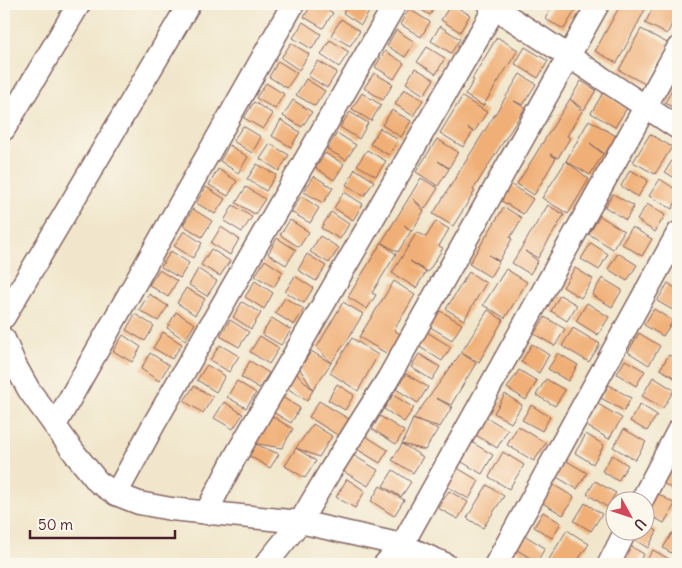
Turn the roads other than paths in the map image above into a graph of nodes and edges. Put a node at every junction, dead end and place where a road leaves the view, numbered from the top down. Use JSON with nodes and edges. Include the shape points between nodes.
{"nodes":[{"id":1,"x":79,"y":4,"type":"edge"},
{"id":2,"x":189,"y":4,"type":"edge"},
{"id":3,"x":293,"y":4,"type":"edge"},
{"id":4,"x":395,"y":4,"type":"edge"},
{"id":5,"x":598,"y":4,"type":"edge"},
{"id":6,"x":494,"y":5,"type":"edge"},
{"id":7,"x":678,"y":48,"type":"edge"},
{"id":8,"x":569,"y":56,"type":"junction"},
{"id":9,"x":647,"y":107,"type":"junction"},
{"id":10,"x":678,"y":128,"type":"edge"},
{"id":11,"x":4,"y":129,"type":"edge"},
{"id":12,"x":678,"y":232,"type":"edge"},
{"id":13,"x":4,"y":317,"type":"edge"},
{"id":14,"x":4,"y":339,"type":"edge"},
{"id":15,"x":56,"y":425,"type":"junction"},
{"id":16,"x":678,"y":431,"type":"edge"},
{"id":17,"x":647,"y":490,"type":"edge"},
{"id":18,"x":116,"y":494,"type":"junction"},
{"id":19,"x":206,"y":513,"type":"junction"},
{"id":20,"x":300,"y":522,"type":"junction"},
{"id":21,"x":621,"y":540,"type":"edge"},
{"id":22,"x":402,"y":545,"type":"junction"},
{"id":23,"x":266,"y":564,"type":"edge"},
{"id":24,"x":385,"y":564,"type":"edge"},
{"id":25,"x":445,"y":564,"type":"edge"},
{"id":26,"x":496,"y":564,"type":"edge"},
{"id":27,"x":609,"y":564,"type":"edge"}],
"edges":[{"from":1,"to":11,"type":"street"},
{"from":2,"to":13,"type":"street"},
{"from":3,"to":15,"type":"street"},
{"from":4,"to":18,"type":"street"},
{"from":5,"to":8,"type":"street"},
{"from":6,"to":8,"type":"street"},
{"from":6,"to":19,"type":"street"},
{"from":7,"to":9,"type":"street"},
{"from":8,"to":9,"type":"street"},
{"from":8,"to":20,"type":"street","via":[[388,379]]},
{"from":9,"to":10,"type":"street"},
{"from":9,"to":22,"type":"street"},
{"from":12,"to":26,"type":"street"},
{"from":14,"to":15,"type":"street","via":[[29,390]]},
{"from":15,"to":18,"type":"street","via":[[98,482]]},
{"from":16,"to":17,"type":"street"},
{"from":18,"to":19,"type":"street","via":[[139,503]]},
{"from":19,"to":20,"type":"street"},
{"from":20,"to":22,"type":"street"},
{"from":20,"to":23,"type":"street"},
{"from":21,"to":27,"type":"street"},
{"from":22,"to":24,"type":"street"},
{"from":22,"to":25,"type":"street"}]}
